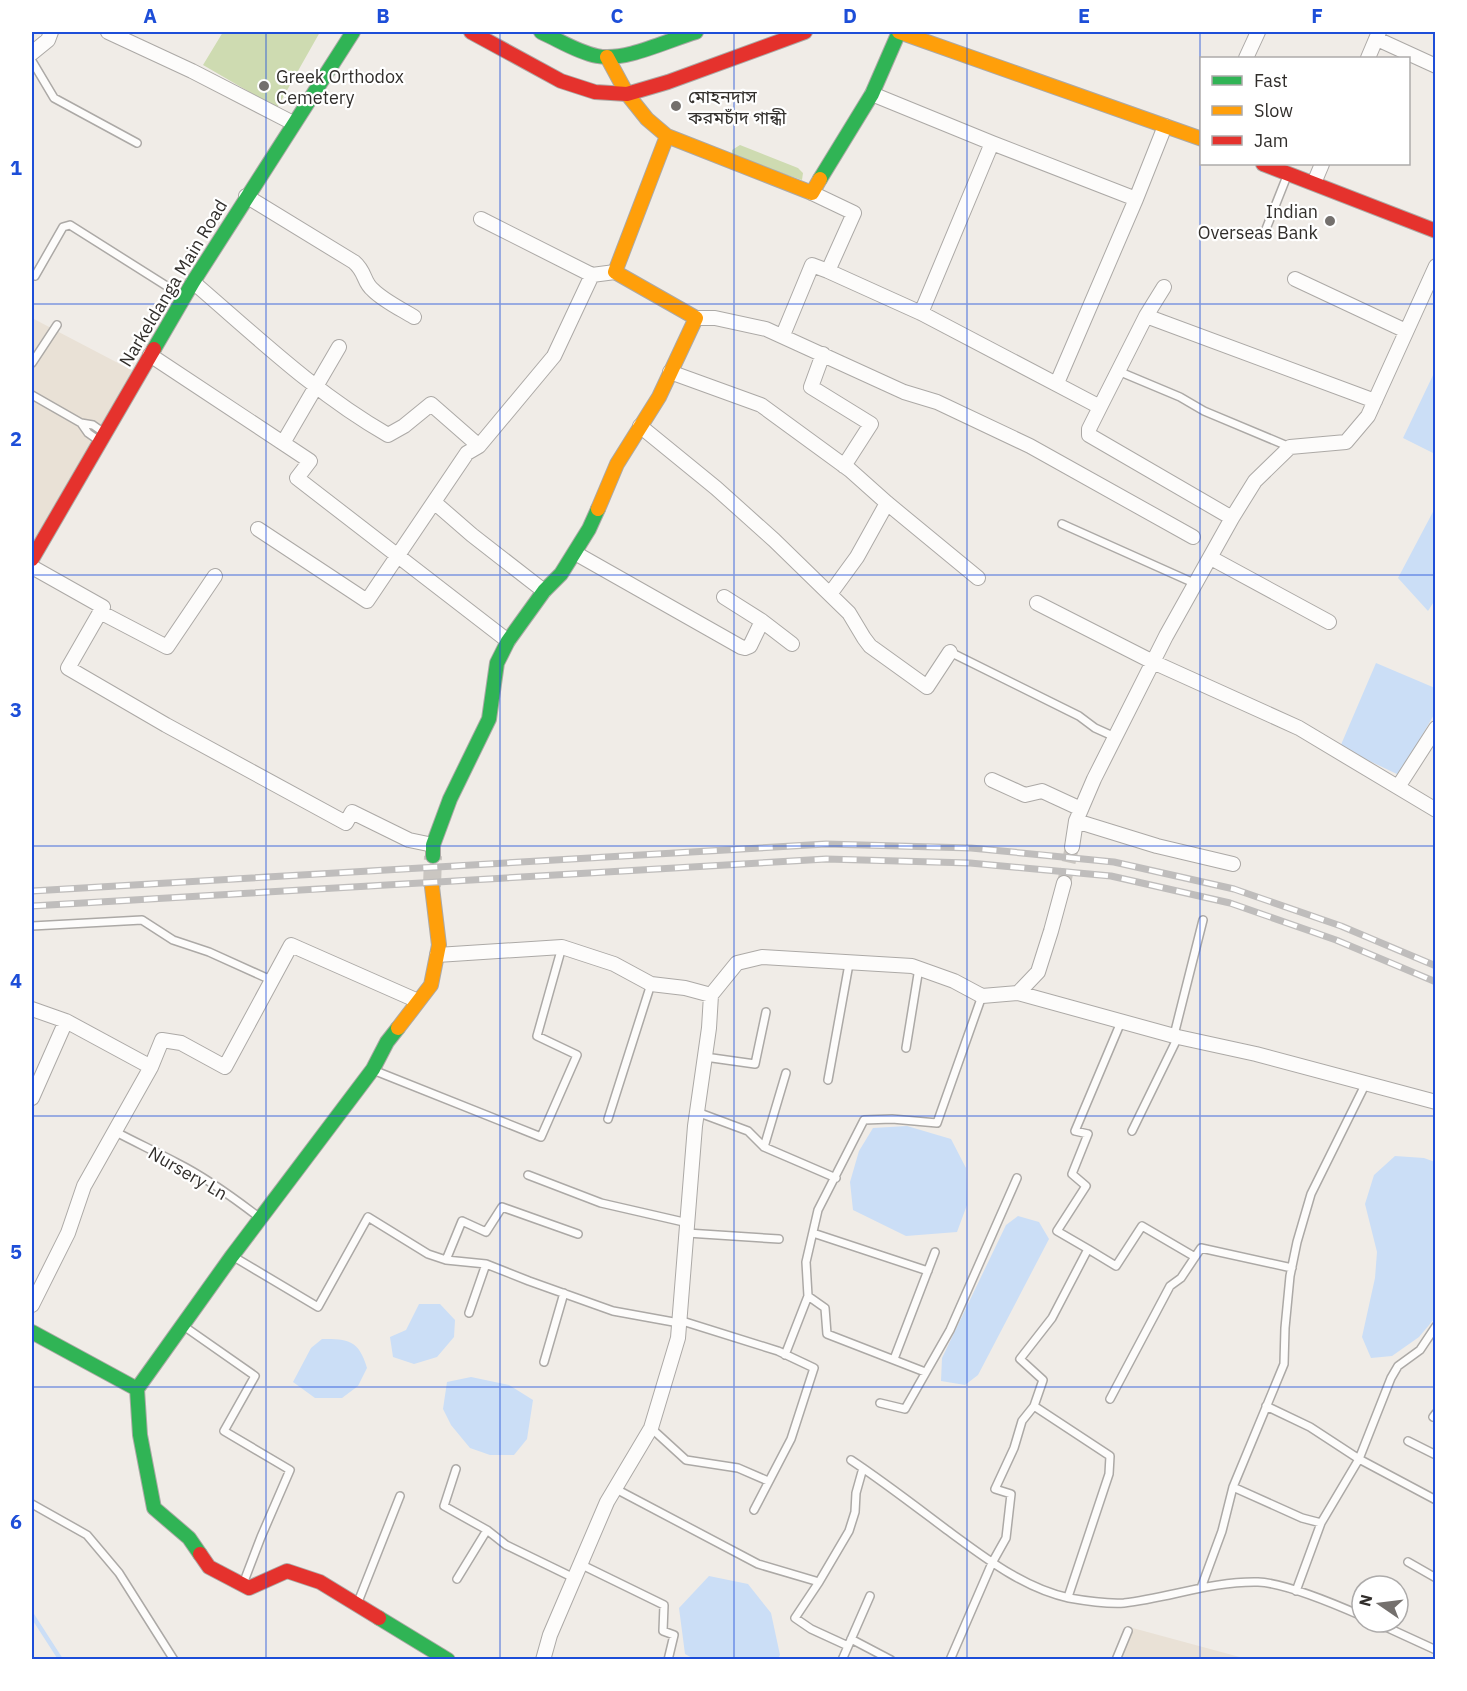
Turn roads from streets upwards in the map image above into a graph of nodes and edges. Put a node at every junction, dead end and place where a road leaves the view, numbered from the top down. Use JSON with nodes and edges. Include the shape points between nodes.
{"nodes":[{"id":1,"x":51,"y":32,"type":"edge"},
{"id":2,"x":108,"y":32,"type":"edge"},
{"id":3,"x":352,"y":32,"type":"edge"},
{"id":4,"x":471,"y":32,"type":"edge"},
{"id":5,"x":541,"y":32,"type":"edge"},
{"id":6,"x":696,"y":32,"type":"edge"},
{"id":7,"x":805,"y":32,"type":"edge"},
{"id":8,"x":899,"y":32,"type":"edge"},
{"id":9,"x":1257,"y":32,"type":"edge"},
{"id":10,"x":1378,"y":35,"type":"edge"},
{"id":11,"x":32,"y":53,"type":"edge"},
{"id":12,"x":607,"y":57,"type":"junction"},
{"id":13,"x":1246,"y":57,"type":"edge"},
{"id":14,"x":1368,"y":57,"type":"edge"},
{"id":15,"x":1436,"y":66,"type":"edge"},
{"id":16,"x":627,"y":94,"type":"junction"},
{"id":17,"x":872,"y":94,"type":"junction"},
{"id":18,"x":293,"y":123,"type":"junction"},
{"id":19,"x":1165,"y":126,"type":"junction"},
{"id":20,"x":667,"y":136,"type":"junction"},
{"id":21,"x":1200,"y":138,"type":"edge"},
{"id":22,"x":992,"y":144,"type":"junction"},
{"id":23,"x":1266,"y":165,"type":"edge"},
{"id":24,"x":1322,"y":165,"type":"edge"},
{"id":25,"x":1314,"y":183,"type":"junction"},
{"id":26,"x":812,"y":193,"type":"junction"},
{"id":27,"x":246,"y":195,"type":"junction"},
{"id":28,"x":1136,"y":199,"type":"junction"},
{"id":29,"x":481,"y":219,"type":"dead end"},
{"id":30,"x":1436,"y":231,"type":"edge"},
{"id":31,"x":1436,"y":266,"type":"edge"},
{"id":32,"x":828,"y":271,"type":"junction"},
{"id":33,"x":615,"y":272,"type":"junction"},
{"id":34,"x":592,"y":275,"type":"junction"},
{"id":35,"x":1294,"y":279,"type":"dead end"},
{"id":36,"x":193,"y":282,"type":"junction"},
{"id":37,"x":1164,"y":287,"type":"dead end"},
{"id":38,"x":921,"y":313,"type":"junction"},
{"id":39,"x":1146,"y":316,"type":"junction"},
{"id":40,"x":414,"y":317,"type":"dead end"},
{"id":41,"x":696,"y":318,"type":"junction"},
{"id":42,"x":1406,"y":331,"type":"junction"},
{"id":43,"x":783,"y":335,"type":"junction"},
{"id":44,"x":339,"y":347,"type":"dead end"},
{"id":45,"x":823,"y":354,"type":"junction"},
{"id":46,"x":150,"y":355,"type":"junction"},
{"id":47,"x":670,"y":372,"type":"junction"},
{"id":48,"x":1057,"y":383,"type":"junction"},
{"id":49,"x":315,"y":387,"type":"junction"},
{"id":50,"x":1375,"y":401,"type":"junction"},
{"id":51,"x":1100,"y":407,"type":"junction"},
{"id":52,"x":640,"y":426,"type":"junction"},
{"id":53,"x":282,"y":443,"type":"junction"},
{"id":54,"x":479,"y":446,"type":"junction"},
{"id":55,"x":844,"y":466,"type":"junction"},
{"id":56,"x":434,"y":502,"type":"junction"},
{"id":57,"x":887,"y":504,"type":"junction"},
{"id":58,"x":1232,"y":518,"type":"junction"},
{"id":59,"x":258,"y":529,"type":"dead end"},
{"id":60,"x":1192,"y":537,"type":"dead end"},
{"id":61,"x":575,"y":553,"type":"junction"},
{"id":62,"x":397,"y":555,"type":"junction"},
{"id":63,"x":1211,"y":558,"type":"junction"},
{"id":64,"x":32,"y":559,"type":"edge"},
{"id":65,"x":32,"y":567,"type":"edge"},
{"id":66,"x":214,"y":576,"type":"dead end"},
{"id":67,"x":978,"y":578,"type":"dead end"},
{"id":68,"x":544,"y":591,"type":"junction"},
{"id":69,"x":830,"y":594,"type":"junction"},
{"id":70,"x":724,"y":597,"type":"dead end"},
{"id":71,"x":1037,"y":603,"type":"dead end"},
{"id":72,"x":100,"y":612,"type":"junction"},
{"id":73,"x":762,"y":621,"type":"junction"},
{"id":74,"x":1329,"y":622,"type":"dead end"},
{"id":75,"x":508,"y":640,"type":"junction"},
{"id":76,"x":792,"y":644,"type":"dead end"},
{"id":77,"x":950,"y":652,"type":"road end"},
{"id":78,"x":1153,"y":662,"type":"junction"},
{"id":79,"x":1436,"y":728,"type":"edge"},
{"id":80,"x":992,"y":780,"type":"dead end"},
{"id":81,"x":1398,"y":787,"type":"junction"},
{"id":82,"x":1436,"y":810,"type":"edge"},
{"id":83,"x":1078,"y":815,"type":"junction"},
{"id":84,"x":1072,"y":847,"type":"tunnel mouth"},
{"id":85,"x":1233,"y":864,"type":"dead end"},
{"id":86,"x":1064,"y":883,"type":"tunnel mouth"},
{"id":87,"x":432,"y":887,"type":"tunnel mouth"},
{"id":88,"x":437,"y":955,"type":"junction"},
{"id":89,"x":1018,"y":993,"type":"junction"},
{"id":90,"x":711,"y":995,"type":"junction"},
{"id":91,"x":418,"y":1001,"type":"junction"},
{"id":92,"x":32,"y":1009,"type":"edge"},
{"id":93,"x":66,"y":1021,"type":"junction"},
{"id":94,"x":151,"y":1067,"type":"junction"},
{"id":95,"x":32,"y":1098,"type":"edge"},
{"id":96,"x":1436,"y":1102,"type":"edge"},
{"id":97,"x":32,"y":1305,"type":"edge"},
{"id":98,"x":32,"y":1332,"type":"edge"},
{"id":99,"x":137,"y":1389,"type":"junction"},
{"id":100,"x":448,"y":1659,"type":"edge"},
{"id":101,"x":543,"y":1659,"type":"edge"}],
"edges":[{"from":1,"to":11,"type":"street","via":[[48,40]]},
{"from":2,"to":18,"type":"street"},
{"from":3,"to":18,"type":"street","name":"Narkeldanga Main Road"},
{"from":4,"to":16,"type":"street","via":[[561,81],[595,92]]},
{"from":5,"to":12,"type":"street"},
{"from":6,"to":12,"type":"street"},
{"from":7,"to":16,"type":"street"},
{"from":8,"to":17,"type":"street"},
{"from":8,"to":19,"type":"street"},
{"from":9,"to":13,"type":"street"},
{"from":10,"to":14,"type":"street"},
{"from":10,"to":15,"type":"street"},
{"from":12,"to":16,"type":"street"},
{"from":16,"to":20,"type":"street"},
{"from":17,"to":22,"type":"street"},
{"from":17,"to":26,"type":"street"},
{"from":18,"to":27,"type":"street","name":"Narkeldanga Main Road"},
{"from":19,"to":21,"type":"street"},
{"from":19,"to":28,"type":"street"},
{"from":20,"to":26,"type":"street"},
{"from":20,"to":33,"type":"street"},
{"from":22,"to":28,"type":"street"},
{"from":22,"to":38,"type":"street"},
{"from":23,"to":25,"type":"street"},
{"from":24,"to":25,"type":"street"},
{"from":25,"to":30,"type":"street"},
{"from":26,"to":32,"type":"street","via":[[854,213]]},
{"from":27,"to":36,"type":"street","name":"Narkeldanga Main Road"},
{"from":27,"to":40,"type":"street","via":[[354,262],[372,290]]},
{"from":28,"to":48,"type":"street"},
{"from":29,"to":34,"type":"street"},
{"from":31,"to":42,"type":"street"},
{"from":32,"to":38,"type":"street"},
{"from":32,"to":43,"type":"street","via":[[812,265]]},
{"from":33,"to":34,"type":"street"},
{"from":33,"to":41,"type":"street"},
{"from":34,"to":54,"type":"street","via":[[554,357]]},
{"from":35,"to":42,"type":"street"},
{"from":36,"to":46,"type":"street","name":"Narkeldanga Main Road"},
{"from":36,"to":49,"type":"street"},
{"from":37,"to":39,"type":"street"},
{"from":38,"to":48,"type":"street"},
{"from":39,"to":50,"type":"street"},
{"from":39,"to":51,"type":"street"},
{"from":41,"to":43,"type":"street","via":[[715,318]]},
{"from":41,"to":47,"type":"street"},
{"from":42,"to":50,"type":"street"},
{"from":43,"to":45,"type":"street"},
{"from":44,"to":49,"type":"street"},
{"from":45,"to":55,"type":"street","via":[[811,387],[871,424]]},
{"from":45,"to":60,"type":"street","via":[[1030,446]]},
{"from":46,"to":53,"type":"street"},
{"from":46,"to":64,"type":"street","name":"Narkeldanga Main Road"},
{"from":47,"to":52,"type":"street"},
{"from":47,"to":55,"type":"street","via":[[761,405]]},
{"from":48,"to":51,"type":"street"},
{"from":49,"to":53,"type":"street"},
{"from":49,"to":54,"type":"street","via":[[388,435],[431,404]]},
{"from":50,"to":58,"type":"street","via":[[1346,442],[1290,447],[1255,482]]},
{"from":51,"to":58,"type":"street","via":[[1089,435]]},
{"from":52,"to":61,"type":"street","via":[[617,464],[590,529]]},
{"from":52,"to":69,"type":"street","via":[[716,488]]},
{"from":53,"to":62,"type":"street","via":[[310,461],[297,478]]},
{"from":54,"to":56,"type":"street","via":[[467,453]]},
{"from":55,"to":57,"type":"street"},
{"from":56,"to":62,"type":"street"},
{"from":56,"to":68,"type":"street"},
{"from":57,"to":67,"type":"street"},
{"from":57,"to":69,"type":"street","via":[[857,557]]},
{"from":58,"to":63,"type":"street"},
{"from":59,"to":62,"type":"street","via":[[367,601]]},
{"from":61,"to":68,"type":"street"},
{"from":61,"to":73,"type":"street","via":[[741,647],[750,646]]},
{"from":62,"to":75,"type":"street"},
{"from":63,"to":74,"type":"street"},
{"from":63,"to":78,"type":"street"},
{"from":65,"to":72,"type":"street","via":[[103,607]]},
{"from":66,"to":72,"type":"street","via":[[167,647]]},
{"from":68,"to":75,"type":"street"},
{"from":69,"to":77,"type":"street","via":[[849,613],[870,646],[927,687]]},
{"from":70,"to":73,"type":"street"},
{"from":71,"to":78,"type":"street"},
{"from":72,"to":75,"type":"street","via":[[68,668],[346,823],[352,812],[433,851],[450,800],[489,719],[497,663]]},
{"from":73,"to":76,"type":"street"},
{"from":78,"to":81,"type":"street","via":[[1299,728]]},
{"from":78,"to":83,"type":"street"},
{"from":79,"to":81,"type":"street"},
{"from":80,"to":83,"type":"street","via":[[1025,795],[1042,791]]},
{"from":81,"to":82,"type":"street"},
{"from":83,"to":84,"type":"street"},
{"from":83,"to":85,"type":"street","via":[[1157,846]]},
{"from":86,"to":89,"type":"street","via":[[1038,972]]},
{"from":87,"to":88,"type":"street","via":[[440,945]]},
{"from":88,"to":90,"type":"street","via":[[562,947],[614,964],[651,984]]},
{"from":88,"to":91,"type":"street","via":[[431,985]]},
{"from":89,"to":90,"type":"street","via":[[982,996],[912,966],[762,957],[737,963]]},
{"from":89,"to":96,"type":"street"},
{"from":90,"to":101,"type":"street","via":[[678,1338],[651,1428],[614,1488],[549,1635]]},
{"from":91,"to":94,"type":"street","via":[[291,945],[225,1067],[181,1043],[162,1040]]},
{"from":91,"to":99,"type":"street","via":[[387,1042],[373,1069],[231,1256]]},
{"from":92,"to":93,"type":"street"},
{"from":93,"to":94,"type":"street"},
{"from":93,"to":95,"type":"street"},
{"from":94,"to":97,"type":"street","via":[[84,1186],[68,1233]]},
{"from":98,"to":99,"type":"street"},
{"from":99,"to":100,"type":"street","via":[[140,1435],[154,1508],[189,1538],[208,1567],[249,1588],[287,1571],[320,1582]]}]}
